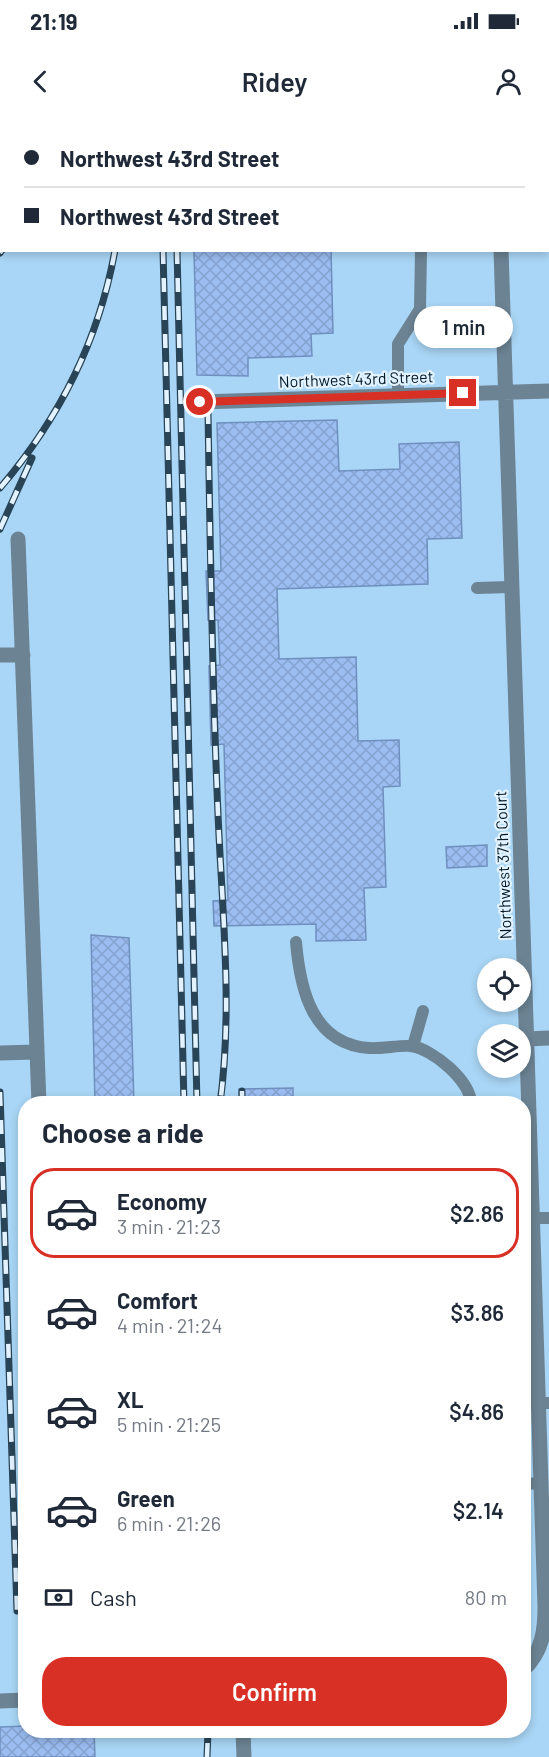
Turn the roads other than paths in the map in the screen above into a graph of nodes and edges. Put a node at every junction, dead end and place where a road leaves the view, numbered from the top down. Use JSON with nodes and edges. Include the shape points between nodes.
{"nodes":[{"id":1,"x":421,"y":252,"type":"edge"},
{"id":2,"x":501,"y":252,"type":"edge"},
{"id":3,"x":549,"y":391,"type":"edge"},
{"id":4,"x":506,"y":392,"type":"junction"},
{"id":5,"x":398,"y":396,"type":"junction"},
{"id":6,"x":200,"y":402,"type":"dead end"},
{"id":7,"x":18,"y":539,"type":"dead end"},
{"id":8,"x":513,"y":586,"type":"junction"},
{"id":9,"x":477,"y":588,"type":"dead end"},
{"id":10,"x":23,"y":654,"type":"junction"},
{"id":11,"x":0,"y":655,"type":"edge"},
{"id":12,"x":296,"y":942,"type":"dead end"},
{"id":13,"x":423,"y":1011,"type":"dead end"},
{"id":14,"x":526,"y":1024,"type":"edge"},
{"id":15,"x":549,"y":1038,"type":"edge"},
{"id":16,"x":531,"y":1039,"type":"edge"},
{"id":17,"x":413,"y":1046,"type":"junction"},
{"id":18,"x":37,"y":1052,"type":"junction"},
{"id":19,"x":0,"y":1053,"type":"edge"},
{"id":20,"x":528,"y":1078,"type":"edge"},
{"id":21,"x":39,"y":1096,"type":"edge"},
{"id":22,"x":471,"y":1096,"type":"edge"},
{"id":23,"x":528,"y":1096,"type":"edge"},
{"id":24,"x":531,"y":1167,"type":"edge"},
{"id":25,"x":533,"y":1218,"type":"junction"},
{"id":26,"x":549,"y":1218,"type":"edge"},
{"id":27,"x":531,"y":1244,"type":"edge"},
{"id":28,"x":531,"y":1344,"type":"edge"},
{"id":29,"x":544,"y":1403,"type":"edge"},
{"id":30,"x":544,"y":1491,"type":"edge"},
{"id":31,"x":531,"y":1661,"type":"edge"},
{"id":32,"x":18,"y":1700,"type":"edge"},
{"id":33,"x":0,"y":1701,"type":"edge"},
{"id":34,"x":243,"y":1738,"type":"edge"},
{"id":35,"x":244,"y":1757,"type":"edge"}],
"edges":[{"from":1,"to":5,"type":"lane","via":[[420,309],[398,344]]},
{"from":2,"to":4,"type":"street","name":"Northwest 37th Court"},
{"from":3,"to":4,"type":"street","name":"Northwest 43rd Street"},
{"from":4,"to":5,"type":"street","name":"Northwest 43rd Street"},
{"from":4,"to":8,"type":"street","name":"Northwest 37th Court"},
{"from":5,"to":6,"type":"street","name":"Northwest 43rd Street"},
{"from":7,"to":10,"type":"street"},
{"from":8,"to":9,"type":"lane"},
{"from":8,"to":14,"type":"street","name":"Northwest 37th Court"},
{"from":10,"to":11,"type":"street"},
{"from":10,"to":18,"type":"street"},
{"from":12,"to":17,"type":"lane","via":[[299,975],[311,1013],[339,1042],[369,1048]]},
{"from":13,"to":17,"type":"lane"},
{"from":15,"to":16,"type":"street"},
{"from":17,"to":22,"type":"lane","via":[[444,1062],[463,1081]]},
{"from":18,"to":19,"type":"street"},
{"from":18,"to":21,"type":"street"},
{"from":20,"to":23,"type":"street","name":"Northwest 37th Court"},
{"from":24,"to":25,"type":"street","name":"Northwest 37th Court"},
{"from":25,"to":26,"type":"lane"},
{"from":25,"to":27,"type":"street","name":"Northwest 37th Court"},
{"from":28,"to":29,"type":"street","name":"Northwest 37th Court"},
{"from":29,"to":30,"type":"street","name":"Northwest 37th Court"},
{"from":30,"to":31,"type":"street","name":"Northwest 37th Court","via":[[544,1635]]},
{"from":32,"to":33,"type":"street"},
{"from":34,"to":35,"type":"street"}]}
